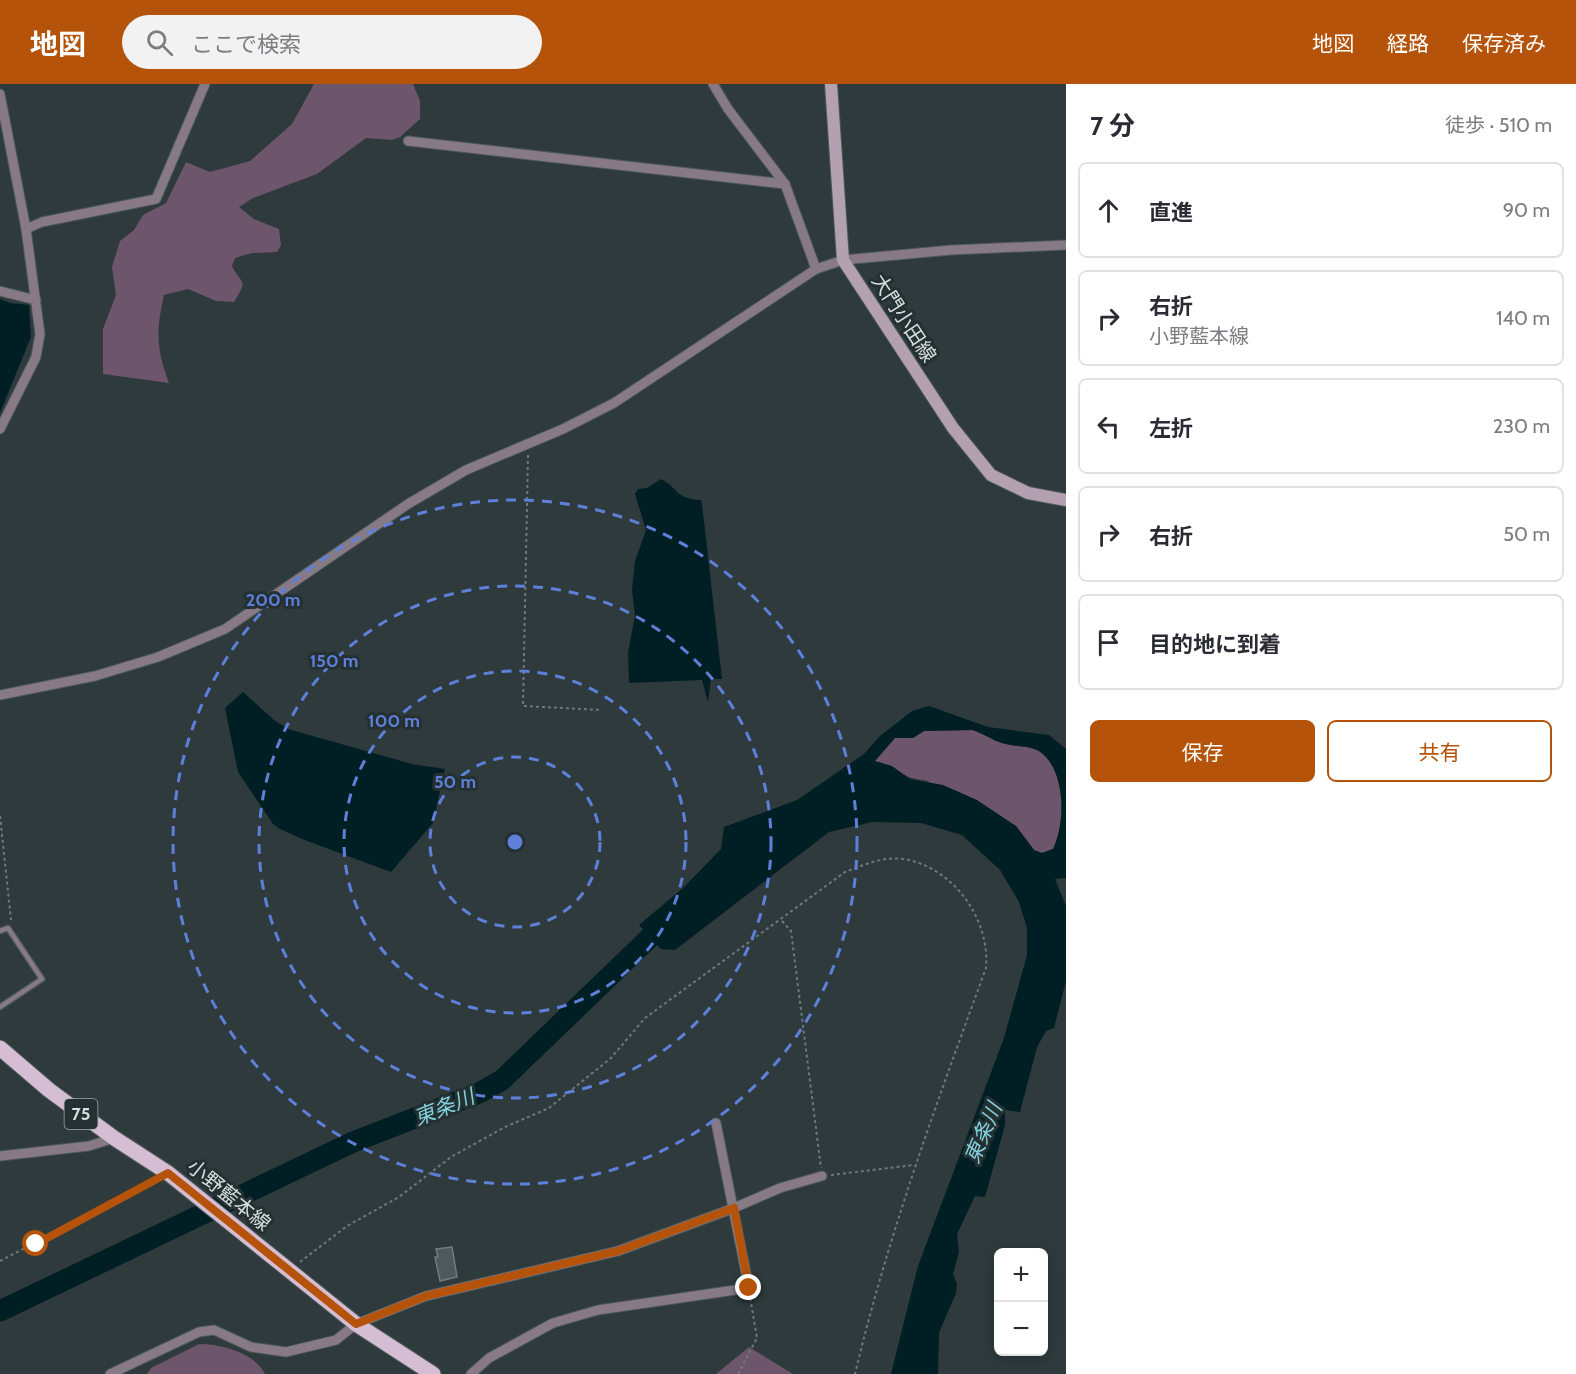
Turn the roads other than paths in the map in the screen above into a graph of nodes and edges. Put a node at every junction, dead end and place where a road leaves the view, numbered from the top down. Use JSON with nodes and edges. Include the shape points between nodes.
{"nodes":[{"id":1,"x":205,"y":84,"type":"edge"},
{"id":2,"x":713,"y":84,"type":"edge"},
{"id":3,"x":831,"y":84,"type":"edge"},
{"id":4,"x":0,"y":94,"type":"edge"},
{"id":5,"x":408,"y":141,"type":"dead end"},
{"id":6,"x":785,"y":184,"type":"junction"},
{"id":7,"x":26,"y":229,"type":"junction"},
{"id":8,"x":1066,"y":245,"type":"edge"},
{"id":9,"x":843,"y":260,"type":"junction"},
{"id":10,"x":816,"y":269,"type":"junction"},
{"id":11,"x":0,"y":291,"type":"edge"},
{"id":12,"x":36,"y":300,"type":"junction"},
{"id":13,"x":0,"y":429,"type":"edge"},
{"id":14,"x":1066,"y":500,"type":"edge"},
{"id":15,"x":0,"y":695,"type":"edge"},
{"id":16,"x":0,"y":931,"type":"edge"},
{"id":17,"x":0,"y":1007,"type":"edge"},
{"id":18,"x":0,"y":1048,"type":"edge"},
{"id":19,"x":716,"y":1123,"type":"dead end"},
{"id":20,"x":114,"y":1138,"type":"junction"},
{"id":21,"x":0,"y":1156,"type":"edge"},
{"id":22,"x":822,"y":1176,"type":"road end"},
{"id":23,"x":734,"y":1208,"type":"junction"},
{"id":24,"x":356,"y":1324,"type":"junction"},
{"id":25,"x":110,"y":1374,"type":"edge"},
{"id":26,"x":433,"y":1374,"type":"edge"},
{"id":27,"x":471,"y":1374,"type":"edge"}],
"edges":[{"from":1,"to":7,"type":"street","via":[[156,199],[42,222]]},
{"from":2,"to":6,"type":"street"},
{"from":3,"to":9,"type":"main road","name":"大門小田線"},
{"from":4,"to":7,"type":"street"},
{"from":5,"to":6,"type":"street"},
{"from":6,"to":10,"type":"street"},
{"from":7,"to":12,"type":"street"},
{"from":8,"to":9,"type":"street"},
{"from":9,"to":10,"type":"street"},
{"from":9,"to":14,"type":"main road","name":"大門小田線","via":[[953,428],[991,475],[1028,493]]},
{"from":10,"to":15,"type":"street","via":[[614,403],[466,470],[408,504],[225,629],[158,657],[95,676]]},
{"from":11,"to":12,"type":"street"},
{"from":12,"to":13,"type":"street","via":[[40,334],[36,357]]},
{"from":16,"to":17,"type":"lane","via":[[8,928],[42,979]]},
{"from":18,"to":20,"type":"main road","name":"小野藍本線","number":"75"},
{"from":19,"to":23,"type":"street"},
{"from":20,"to":21,"type":"street","via":[[89,1146]]},
{"from":20,"to":24,"type":"main road","name":"小野藍本線","number":"75","via":[[168,1173]]},
{"from":22,"to":23,"type":"street","via":[[780,1188]]},
{"from":23,"to":24,"type":"street","via":[[618,1251],[426,1296]]},
{"from":23,"to":27,"type":"street","via":[[749,1288],[598,1310],[553,1323],[489,1358]]},
{"from":24,"to":25,"type":"street","via":[[336,1340],[286,1352],[251,1347],[214,1330],[199,1332]]},
{"from":24,"to":26,"type":"main road","name":"小野藍本線","number":"75"}]}
